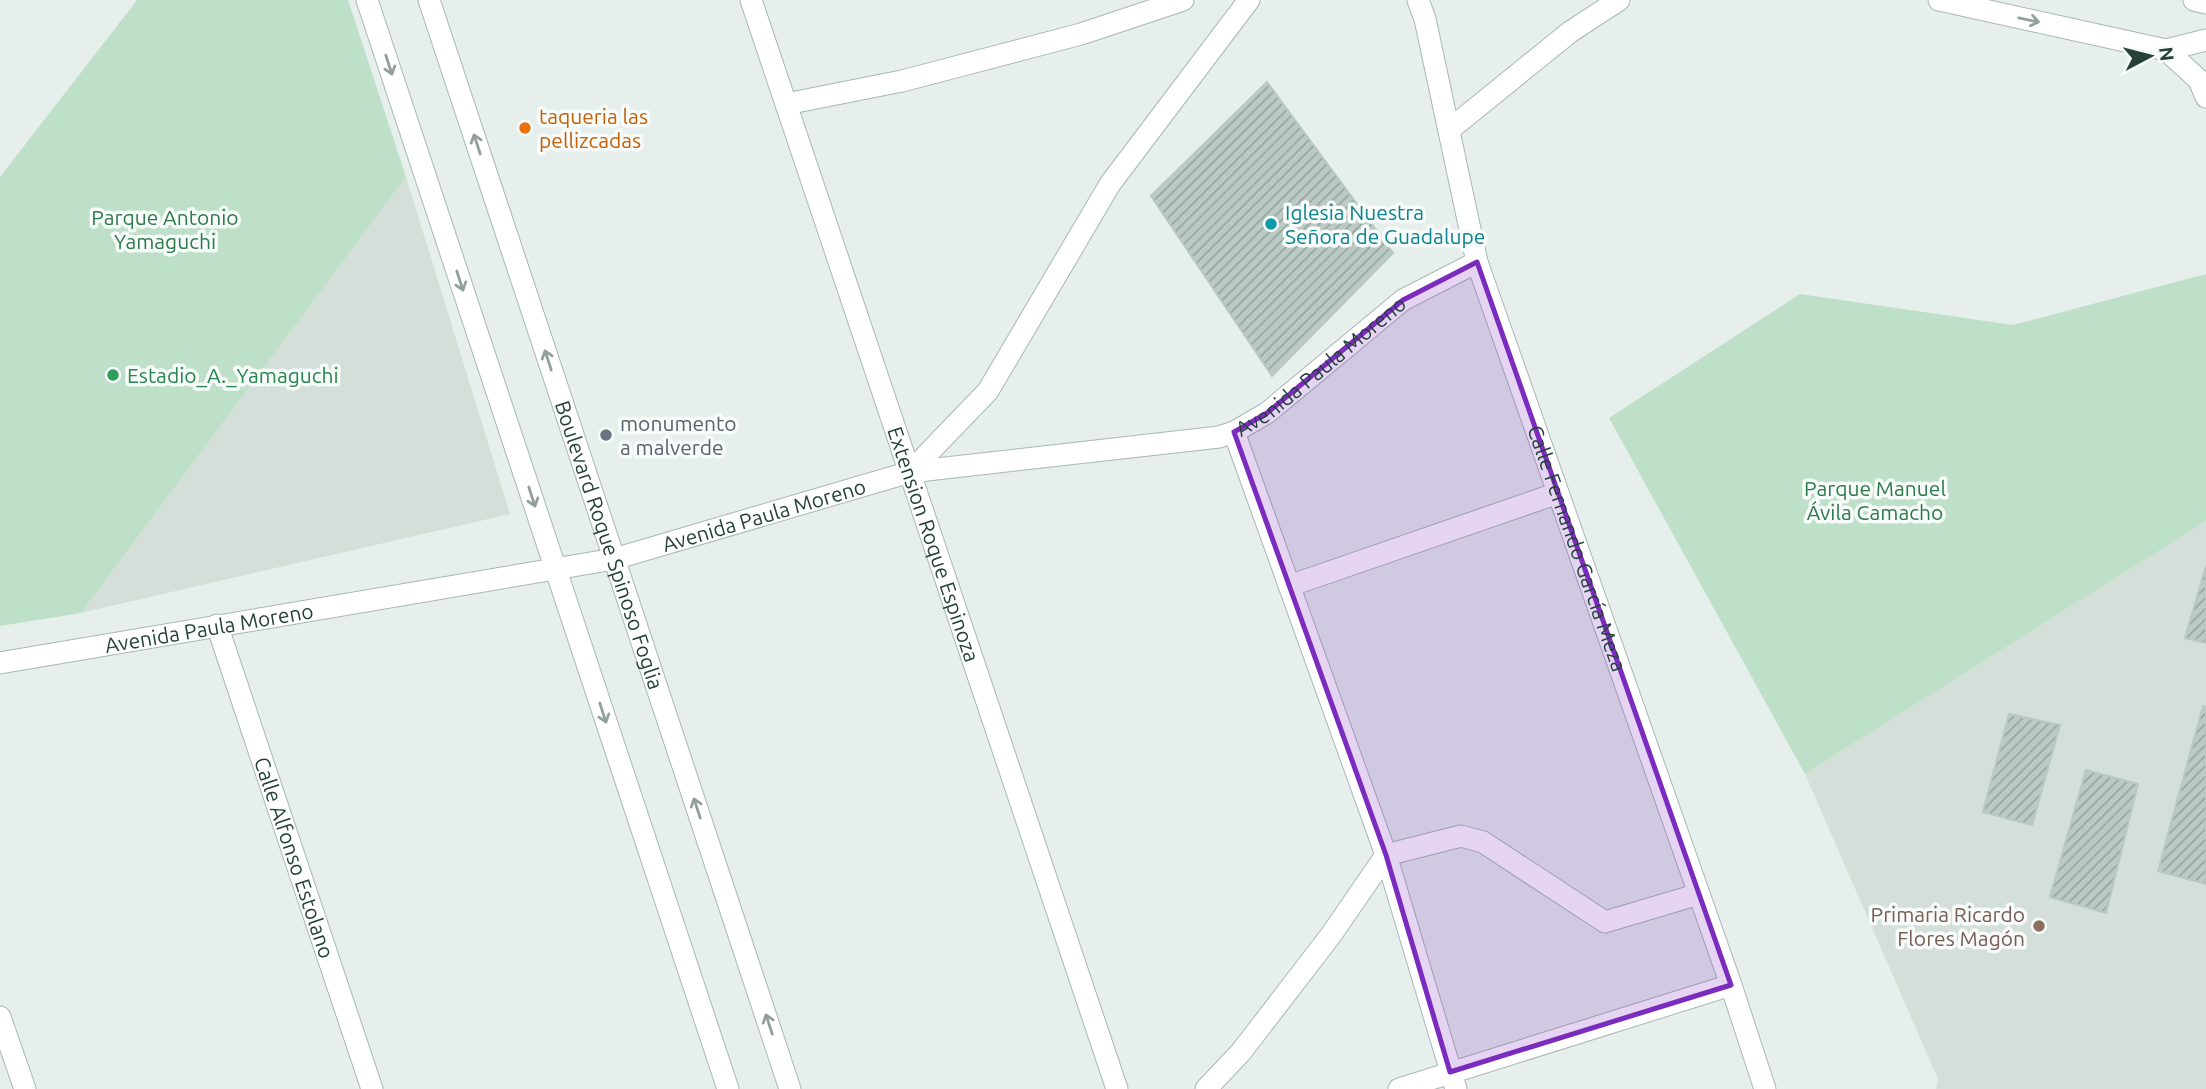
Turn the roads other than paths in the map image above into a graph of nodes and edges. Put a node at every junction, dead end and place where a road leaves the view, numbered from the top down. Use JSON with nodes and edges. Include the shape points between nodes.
{"nodes":[{"id":1,"x":368,"y":0,"type":"edge"},
{"id":2,"x":429,"y":0,"type":"edge"},
{"id":3,"x":751,"y":0,"type":"edge"},
{"id":4,"x":1183,"y":0,"type":"edge"},
{"id":5,"x":1249,"y":0,"type":"edge"},
{"id":6,"x":1418,"y":0,"type":"edge"},
{"id":7,"x":1619,"y":0,"type":"edge"},
{"id":8,"x":1939,"y":0,"type":"edge"},
{"id":9,"x":2194,"y":0,"type":"edge"},
{"id":10,"x":2206,"y":3,"type":"edge"},
{"id":11,"x":2206,"y":40,"type":"edge"},
{"id":12,"x":2166,"y":50,"type":"junction"},
{"id":13,"x":2206,"y":97,"type":"edge"},
{"id":14,"x":786,"y":104,"type":"junction"},
{"id":15,"x":1448,"y":130,"type":"junction"},
{"id":16,"x":1476,"y":261,"type":"junction"},
{"id":17,"x":1234,"y":432,"type":"junction"},
{"id":18,"x":910,"y":472,"type":"junction"},
{"id":19,"x":1558,"y":493,"type":"junction"},
{"id":20,"x":614,"y":559,"type":"junction"},
{"id":21,"x":556,"y":569,"type":"junction"},
{"id":22,"x":1289,"y":586,"type":"junction"},
{"id":23,"x":217,"y":625,"type":"junction"},
{"id":24,"x":0,"y":663,"type":"edge"},
{"id":25,"x":1386,"y":855,"type":"junction"},
{"id":26,"x":1699,"y":894,"type":"junction"},
{"id":27,"x":1731,"y":985,"type":"junction"},
{"id":28,"x":0,"y":1017,"type":"edge"},
{"id":29,"x":1453,"y":1080,"type":"edge"},
{"id":30,"x":25,"y":1089,"type":"edge"},
{"id":31,"x":372,"y":1089,"type":"edge"},
{"id":32,"x":728,"y":1089,"type":"edge"},
{"id":33,"x":790,"y":1089,"type":"edge"},
{"id":34,"x":1117,"y":1089,"type":"edge"},
{"id":35,"x":1206,"y":1089,"type":"edge"},
{"id":36,"x":1399,"y":1089,"type":"edge"},
{"id":37,"x":1765,"y":1089,"type":"edge"}],
"edges":[{"from":1,"to":21,"type":"street","one_way":true},
{"from":20,"to":2,"type":"street","name":"Boulevard Roque Spinoso Foglia","one_way":true},
{"from":3,"to":14,"type":"street","name":"Extension Roque Espinoza"},
{"from":4,"to":14,"type":"street","via":[[1081,34],[902,81]]},
{"from":5,"to":18,"type":"street","via":[[1110,184],[988,391]]},
{"from":6,"to":15,"type":"street","name":"Calle Fernando García Meza"},
{"from":7,"to":15,"type":"street","via":[[1570,32]]},
{"from":8,"to":12,"type":"street","one_way":true},
{"from":9,"to":10,"type":"street"},
{"from":11,"to":12,"type":"street"},
{"from":12,"to":13,"type":"street","via":[[2199,80]]},
{"from":14,"to":18,"type":"street","name":"Extension Roque Espinoza"},
{"from":15,"to":16,"type":"street","name":"Calle Fernando García Meza"},
{"from":16,"to":17,"type":"street","name":"Avenida Paula Moreno","via":[[1403,300],[1268,414]]},
{"from":16,"to":19,"type":"street","name":"Calle Fernando García Meza"},
{"from":17,"to":18,"type":"street","name":"Avenida Paula Moreno"},
{"from":17,"to":22,"type":"street"},
{"from":18,"to":20,"type":"street","name":"Avenida Paula Moreno"},
{"from":18,"to":34,"type":"street","name":"Extension Roque Espinoza"},
{"from":19,"to":22,"type":"street"},
{"from":19,"to":26,"type":"street","name":"Calle Fernando García Meza"},
{"from":20,"to":21,"type":"street","name":"Avenida Paula Moreno"},
{"from":33,"to":20,"type":"street","name":"Boulevard Roque Spinoso Foglia","one_way":true},
{"from":21,"to":23,"type":"street","name":"Avenida Paula Moreno"},
{"from":21,"to":32,"type":"street","one_way":true},
{"from":22,"to":25,"type":"street"},
{"from":23,"to":24,"type":"street","name":"Avenida Paula Moreno"},
{"from":23,"to":31,"type":"street","name":"Calle Alfonso Estolano"},
{"from":25,"to":26,"type":"street","via":[[1461,836],[1483,842],[1605,922]]},
{"from":25,"to":29,"type":"street"},
{"from":25,"to":35,"type":"street","via":[[1331,935],[1241,1052]]},
{"from":26,"to":27,"type":"street","name":"Calle Fernando García Meza"},
{"from":27,"to":29,"type":"street"},
{"from":27,"to":37,"type":"street","name":"Calle Fernando García Meza"},
{"from":28,"to":30,"type":"street"},
{"from":29,"to":36,"type":"street"}]}
